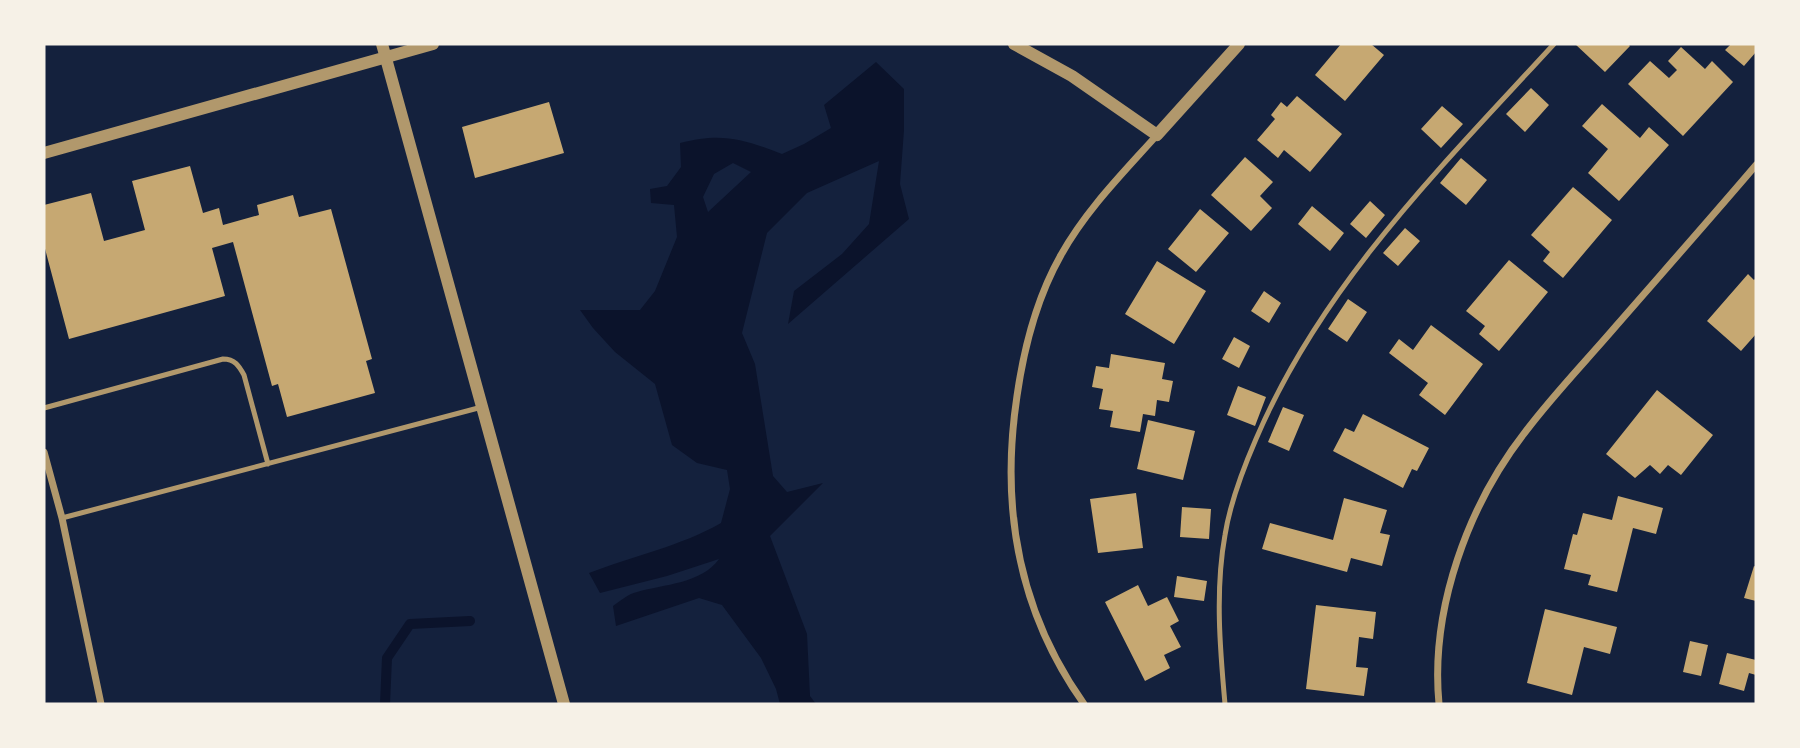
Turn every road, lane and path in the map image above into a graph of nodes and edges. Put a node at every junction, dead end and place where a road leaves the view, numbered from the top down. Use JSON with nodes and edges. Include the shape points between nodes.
{"nodes":[{"id":1,"x":433,"y":44,"type":"edge"},
{"id":2,"x":1014,"y":44,"type":"edge"},
{"id":3,"x":1238,"y":44,"type":"edge"},
{"id":4,"x":1554,"y":44,"type":"edge"},
{"id":5,"x":383,"y":50,"type":"edge"},
{"id":6,"x":1157,"y":135,"type":"junction"},
{"id":7,"x":44,"y":153,"type":"edge"},
{"id":8,"x":1756,"y":165,"type":"edge"},
{"id":9,"x":44,"y":408,"type":"edge"},
{"id":10,"x":482,"y":408,"type":"junction"},
{"id":11,"x":44,"y":452,"type":"edge"},
{"id":12,"x":268,"y":464,"type":"junction"},
{"id":13,"x":62,"y":518,"type":"junction"},
{"id":14,"x":101,"y":704,"type":"edge"},
{"id":15,"x":564,"y":704,"type":"edge"},
{"id":16,"x":1084,"y":704,"type":"edge"},
{"id":17,"x":1225,"y":704,"type":"edge"},
{"id":18,"x":1439,"y":704,"type":"edge"}],
"edges":[{"from":1,"to":5,"type":"street"},
{"from":2,"to":6,"type":"street","via":[[1072,76]]},
{"from":3,"to":6,"type":"street"},
{"from":4,"to":17,"type":"lane","via":[[1433,173],[1350,277],[1302,346],[1274,397],[1246,463],[1225,533],[1221,566]]},
{"from":5,"to":7,"type":"street"},
{"from":5,"to":10,"type":"street"},
{"from":6,"to":16,"type":"street","via":[[1097,202],[1061,255],[1038,304],[1023,356],[1011,432],[1016,546],[1031,601],[1053,653]]},
{"from":8,"to":18,"type":"street","via":[[1525,431],[1492,481],[1452,580],[1441,634]]},
{"from":9,"to":12,"type":"lane","via":[[230,359],[244,375]]},
{"from":10,"to":12,"type":"lane"},
{"from":10,"to":15,"type":"street"},
{"from":11,"to":13,"type":"street"},
{"from":12,"to":13,"type":"lane"},
{"from":13,"to":14,"type":"street"}]}
